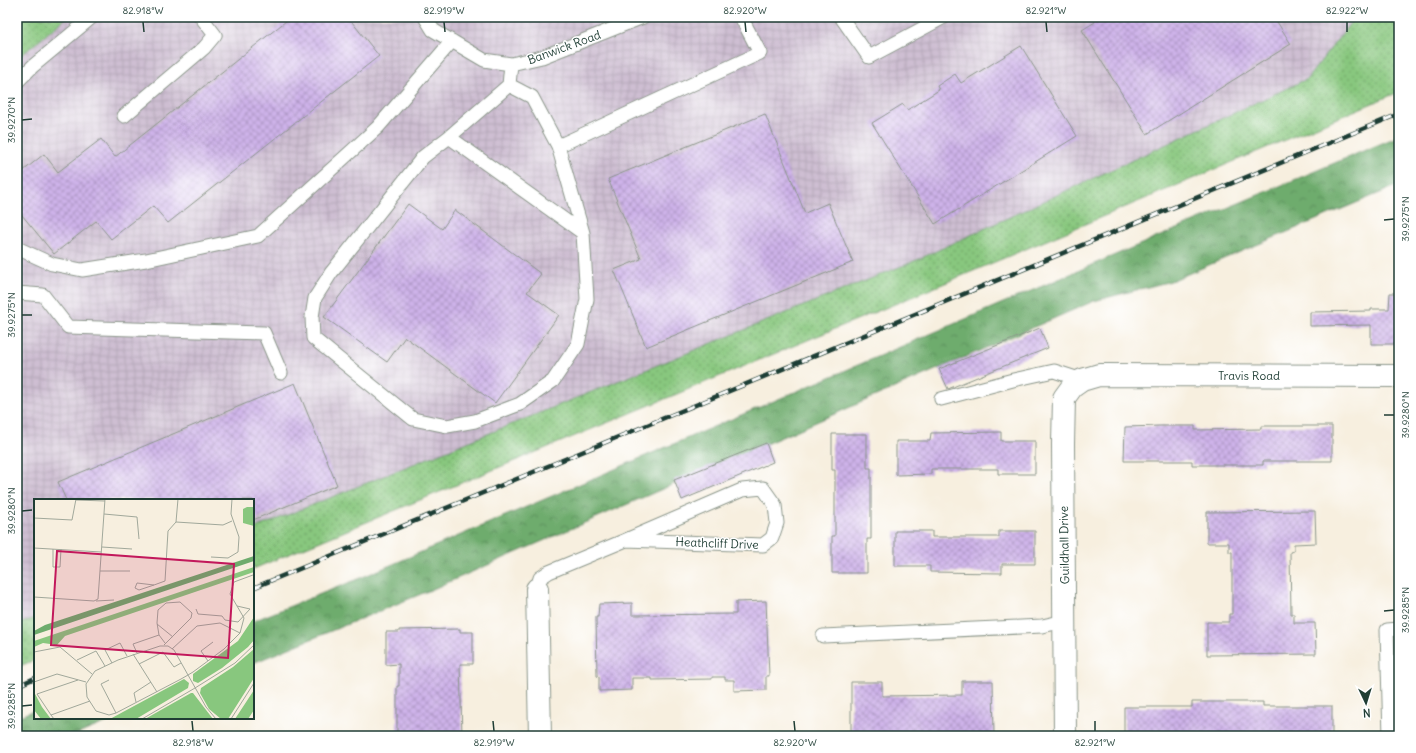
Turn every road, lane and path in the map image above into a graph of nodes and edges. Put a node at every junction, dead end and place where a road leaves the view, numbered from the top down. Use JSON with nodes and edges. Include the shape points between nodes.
{"nodes":[{"id":1,"x":92,"y":17,"type":"edge"},
{"id":2,"x":201,"y":17,"type":"edge"},
{"id":3,"x":425,"y":17,"type":"edge"},
{"id":4,"x":643,"y":17,"type":"edge"},
{"id":5,"x":741,"y":17,"type":"edge"},
{"id":6,"x":841,"y":17,"type":"edge"},
{"id":7,"x":944,"y":17,"type":"edge"},
{"id":8,"x":452,"y":40,"type":"junction"},
{"id":9,"x":510,"y":64,"type":"junction"},
{"id":10,"x":17,"y":82,"type":"edge"},
{"id":11,"x":509,"y":85,"type":"junction"},
{"id":12,"x":124,"y":116,"type":"dead end"},
{"id":13,"x":448,"y":137,"type":"junction"},
{"id":14,"x":558,"y":146,"type":"junction"},
{"id":15,"x":583,"y":233,"type":"junction"},
{"id":16,"x":17,"y":248,"type":"edge"},
{"id":17,"x":17,"y":293,"type":"edge"},
{"id":18,"x":281,"y":373,"type":"dead end"},
{"id":19,"x":1399,"y":376,"type":"edge"},
{"id":20,"x":1090,"y":378,"type":"junction"},
{"id":21,"x":941,"y":399,"type":"dead end"},
{"id":22,"x":626,"y":540,"type":"junction"},
{"id":23,"x":537,"y":589,"type":"joint"},
{"id":24,"x":1065,"y":621,"type":"junction"},
{"id":25,"x":1399,"y":629,"type":"edge"},
{"id":26,"x":823,"y":636,"type":"dead end"},
{"id":27,"x":540,"y":736,"type":"edge"},
{"id":28,"x":1064,"y":736,"type":"edge"},
{"id":29,"x":1390,"y":736,"type":"edge"}],
"edges":[{"from":1,"to":10,"type":"lane"},
{"from":2,"to":12,"type":"lane","via":[[215,35],[204,48]]},
{"from":3,"to":8,"type":"lane","name":"Banwick Road","via":[[433,30]]},
{"from":4,"to":9,"type":"lane","name":"Banwick Road","via":[[542,57]]},
{"from":5,"to":14,"type":"lane","via":[[760,53]]},
{"from":6,"to":7,"type":"lane","via":[[869,57]]},
{"from":8,"to":9,"type":"lane","name":"Banwick Road","via":[[484,60]]},
{"from":8,"to":16,"type":"lane","via":[[378,127],[258,236],[146,260],[82,270],[52,264]]},
{"from":9,"to":11,"type":"lane"},
{"from":11,"to":13,"type":"lane"},
{"from":11,"to":14,"type":"lane","via":[[532,97]]},
{"from":13,"to":15,"type":"lane"},
{"from":13,"to":15,"type":"lane","via":[[422,157],[331,273],[315,298],[312,317],[313,338],[414,419],[447,426],[475,421],[520,404],[553,381],[578,344],[587,299]]},
{"from":14,"to":15,"type":"lane"},
{"from":17,"to":18,"type":"lane","via":[[42,295],[68,327],[264,333]]},
{"from":19,"to":20,"type":"street","name":"Travis Road"},
{"from":20,"to":21,"type":"lane","via":[[1054,371]]},
{"from":20,"to":24,"type":"street","name":"Guildhall Drive","via":[[1072,387],[1064,398]]},
{"from":22,"to":22,"type":"lane","name":"Heathcliff Drive","via":[[763,545],[772,538],[777,523],[775,505],[762,488],[742,490]]},
{"from":22,"to":23,"type":"lane","name":"Heathcliff Drive","via":[[549,572],[540,578]]},
{"from":23,"to":27,"type":"street","name":"Heathcliff Drive"},
{"from":24,"to":26,"type":"lane","via":[[1042,626]]},
{"from":24,"to":28,"type":"street","name":"Guildhall Drive"},
{"from":25,"to":29,"type":"lane","via":[[1387,630]]}]}
